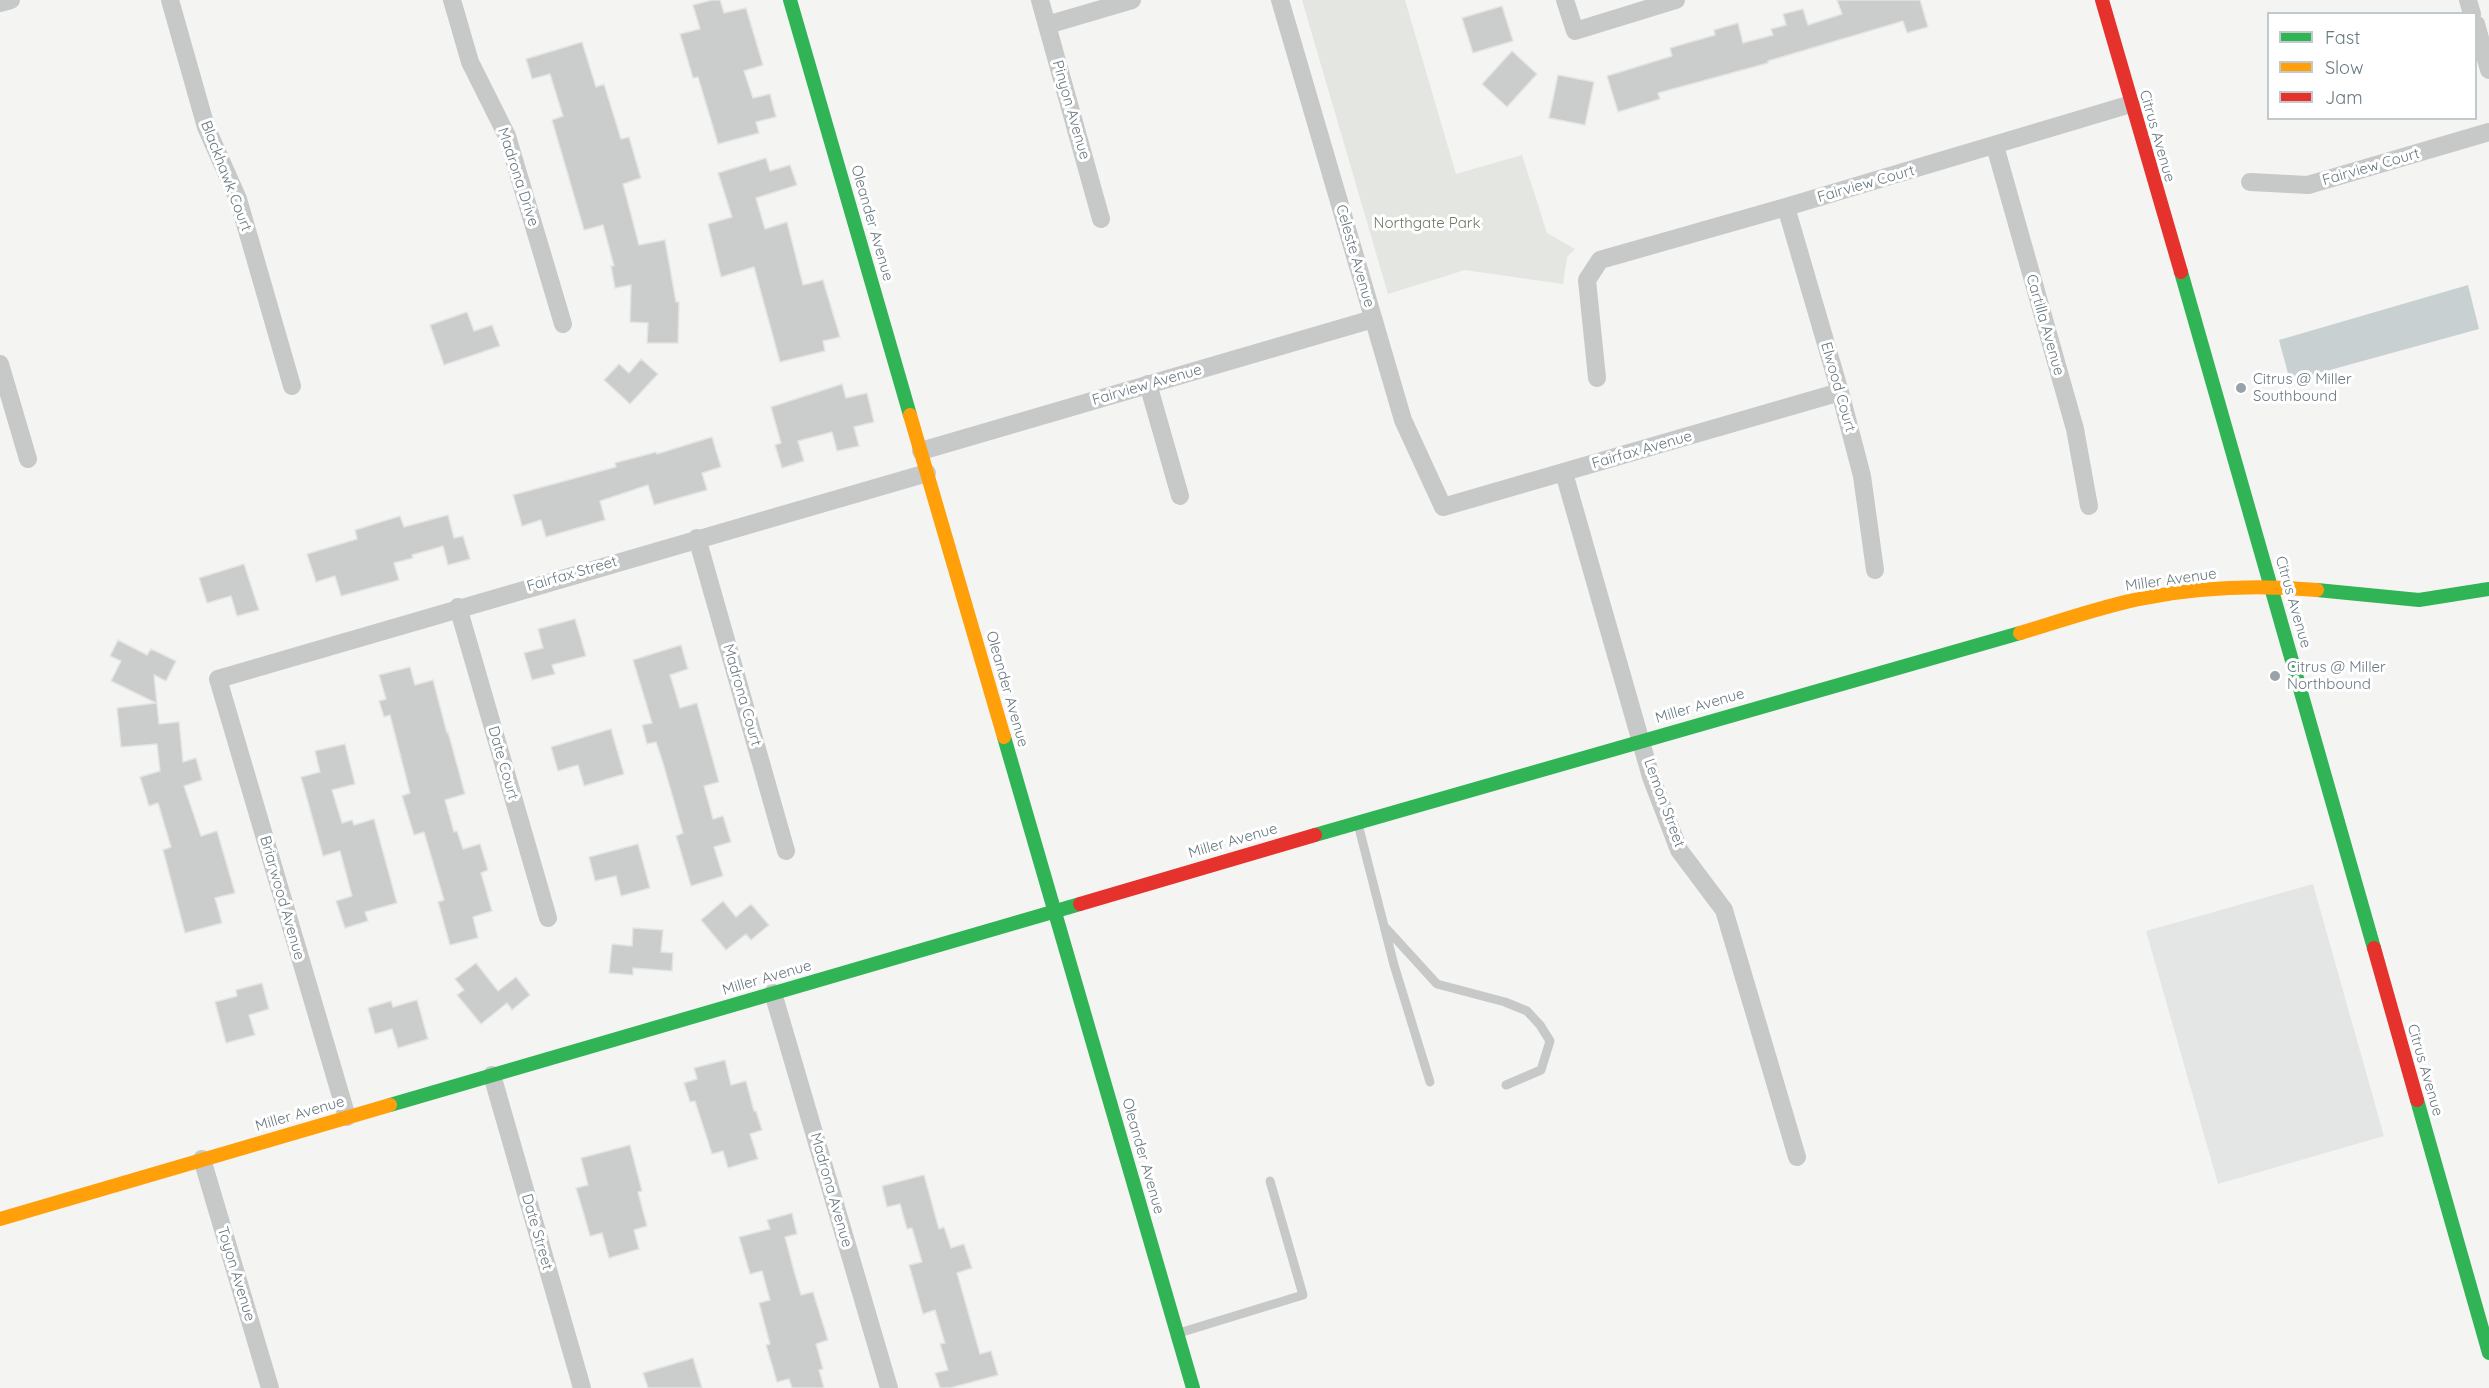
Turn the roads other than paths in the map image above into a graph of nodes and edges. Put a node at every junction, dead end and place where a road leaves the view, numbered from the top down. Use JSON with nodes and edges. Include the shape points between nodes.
{"nodes":[{"id":1,"x":11,"y":0,"type":"edge"},
{"id":2,"x":170,"y":0,"type":"edge"},
{"id":3,"x":452,"y":0,"type":"edge"},
{"id":4,"x":790,"y":0,"type":"edge"},
{"id":5,"x":1040,"y":0,"type":"edge"},
{"id":6,"x":1132,"y":0,"type":"edge"},
{"id":7,"x":1280,"y":0,"type":"edge"},
{"id":8,"x":1565,"y":0,"type":"edge"},
{"id":9,"x":1676,"y":0,"type":"edge"},
{"id":10,"x":2102,"y":0,"type":"edge"},
{"id":11,"x":0,"y":3,"type":"edge"},
{"id":12,"x":1047,"y":25,"type":"junction"},
{"id":13,"x":2477,"y":31,"type":"edge"},
{"id":14,"x":2489,"y":70,"type":"edge"},
{"id":15,"x":2131,"y":104,"type":"junction"},
{"id":16,"x":2489,"y":132,"type":"edge"},
{"id":17,"x":1995,"y":146,"type":"junction"},
{"id":18,"x":2250,"y":182,"type":"dead end"},
{"id":19,"x":1786,"y":207,"type":"junction"},
{"id":20,"x":1101,"y":219,"type":"dead end"},
{"id":21,"x":1373,"y":319,"type":"junction"},
{"id":22,"x":563,"y":324,"type":"dead end"},
{"id":23,"x":0,"y":364,"type":"edge"},
{"id":24,"x":1597,"y":378,"type":"dead end"},
{"id":25,"x":1148,"y":384,"type":"junction"},
{"id":26,"x":292,"y":386,"type":"dead end"},
{"id":27,"x":1840,"y":392,"type":"junction"},
{"id":28,"x":921,"y":451,"type":"junction"},
{"id":29,"x":28,"y":459,"type":"dead end"},
{"id":30,"x":927,"y":473,"type":"junction"},
{"id":31,"x":1564,"y":473,"type":"junction"},
{"id":32,"x":1180,"y":496,"type":"dead end"},
{"id":33,"x":2089,"y":506,"type":"dead end"},
{"id":34,"x":1443,"y":507,"type":"joint"},
{"id":35,"x":697,"y":538,"type":"junction"},
{"id":36,"x":1875,"y":570,"type":"dead end"},
{"id":37,"x":2272,"y":586,"type":"junction"},
{"id":38,"x":2489,"y":589,"type":"edge"},
{"id":39,"x":458,"y":608,"type":"junction"},
{"id":40,"x":218,"y":679,"type":"joint"},
{"id":41,"x":1641,"y":740,"type":"junction"},
{"id":42,"x":1357,"y":822,"type":"junction"},
{"id":43,"x":786,"y":851,"type":"dead end"},
{"id":44,"x":1054,"y":910,"type":"junction"},
{"id":45,"x":548,"y":918,"type":"dead end"},
{"id":46,"x":1384,"y":926,"type":"junction"},
{"id":47,"x":773,"y":993,"type":"junction"},
{"id":48,"x":492,"y":1075,"type":"junction"},
{"id":49,"x":1430,"y":1082,"type":"dead end"},
{"id":50,"x":1506,"y":1085,"type":"dead end"},
{"id":51,"x":347,"y":1117,"type":"junction"},
{"id":52,"x":1797,"y":1156,"type":"dead end"},
{"id":53,"x":202,"y":1160,"type":"junction"},
{"id":54,"x":1270,"y":1181,"type":"dead end"},
{"id":55,"x":0,"y":1219,"type":"edge"},
{"id":56,"x":1177,"y":1333,"type":"junction"},
{"id":57,"x":2489,"y":1353,"type":"edge"},
{"id":58,"x":270,"y":1388,"type":"edge"},
{"id":59,"x":582,"y":1388,"type":"edge"},
{"id":60,"x":889,"y":1388,"type":"edge"},
{"id":61,"x":1193,"y":1388,"type":"edge"}],
"edges":[{"from":1,"to":11,"type":"street"},
{"from":2,"to":26,"type":"street","name":"Blackhawk Court","via":[[206,127],[238,199]]},
{"from":3,"to":22,"type":"street","name":"Madrona Drive","via":[[470,62],[507,136]]},
{"from":4,"to":28,"type":"street","name":"Oleander Avenue"},
{"from":5,"to":12,"type":"street","name":"Pinyon Avenue"},
{"from":6,"to":12,"type":"street"},
{"from":7,"to":21,"type":"street","name":"Celeste Avenue"},
{"from":8,"to":9,"type":"street","via":[[1575,31]]},
{"from":10,"to":15,"type":"street","name":"Citrus Avenue"},
{"from":12,"to":20,"type":"street","name":"Pinyon Avenue"},
{"from":13,"to":14,"type":"street"},
{"from":15,"to":17,"type":"street","name":"Fairview Court"},
{"from":15,"to":37,"type":"street","name":"Citrus Avenue"},
{"from":16,"to":18,"type":"street","name":"Fairview Court","via":[[2308,185]]},
{"from":17,"to":19,"type":"street","name":"Fairview Court"},
{"from":17,"to":33,"type":"street","name":"Cartilla Avenue","via":[[2074,429]]},
{"from":19,"to":24,"type":"street","name":"Fairview Court","via":[[1600,260],[1587,280]]},
{"from":19,"to":27,"type":"street","name":"Elwood Court"},
{"from":21,"to":25,"type":"street","name":"Fairview Avenue"},
{"from":21,"to":34,"type":"street","name":"Celeste Avenue","via":[[1403,420]]},
{"from":23,"to":29,"type":"street"},
{"from":25,"to":28,"type":"street","name":"Fairview Avenue"},
{"from":25,"to":32,"type":"street"},
{"from":27,"to":31,"type":"street","name":"Fairfax Avenue"},
{"from":27,"to":36,"type":"street","name":"Elwood Court","via":[[1862,476]]},
{"from":28,"to":30,"type":"street","name":"Oleander Avenue"},
{"from":30,"to":35,"type":"street","name":"Fairfax Street"},
{"from":30,"to":44,"type":"street","name":"Oleander Avenue"},
{"from":31,"to":34,"type":"street","name":"Fairfax Avenue"},
{"from":31,"to":41,"type":"street","name":"Lemon Street"},
{"from":35,"to":39,"type":"street","name":"Fairfax Street"},
{"from":35,"to":43,"type":"street","name":"Madrona Court"},
{"from":37,"to":38,"type":"street","name":"Miller Avenue","via":[[2419,600]]},
{"from":37,"to":41,"type":"street","name":"Miller Avenue","via":[[2143,598]]},
{"from":37,"to":57,"type":"street","name":"Citrus Avenue"},
{"from":39,"to":40,"type":"street","name":"Fairfax Street"},
{"from":39,"to":45,"type":"street","name":"Date Court"},
{"from":40,"to":51,"type":"street","name":"Briarwood Avenue"},
{"from":41,"to":42,"type":"street","name":"Miller Avenue"},
{"from":41,"to":52,"type":"street","name":"Lemon Street","via":[[1679,850],[1724,910]]},
{"from":42,"to":44,"type":"street","name":"Miller Avenue"},
{"from":42,"to":46,"type":"lane"},
{"from":44,"to":47,"type":"street","name":"Miller Avenue"},
{"from":44,"to":56,"type":"street","name":"Oleander Avenue"},
{"from":46,"to":49,"type":"lane"},
{"from":46,"to":50,"type":"lane","via":[[1437,984],[1505,1002],[1527,1011],[1540,1025],[1550,1041],[1541,1070]]},
{"from":47,"to":48,"type":"street","name":"Miller Avenue"},
{"from":47,"to":60,"type":"street","name":"Madrona Avenue"},
{"from":48,"to":51,"type":"street","name":"Miller Avenue"},
{"from":48,"to":59,"type":"street","name":"Date Street"},
{"from":51,"to":53,"type":"street","name":"Miller Avenue"},
{"from":53,"to":55,"type":"street","name":"Miller Avenue"},
{"from":53,"to":58,"type":"street","name":"Toyon Avenue"},
{"from":54,"to":56,"type":"lane","via":[[1303,1295]]},
{"from":56,"to":61,"type":"street","name":"Oleander Avenue"}]}
